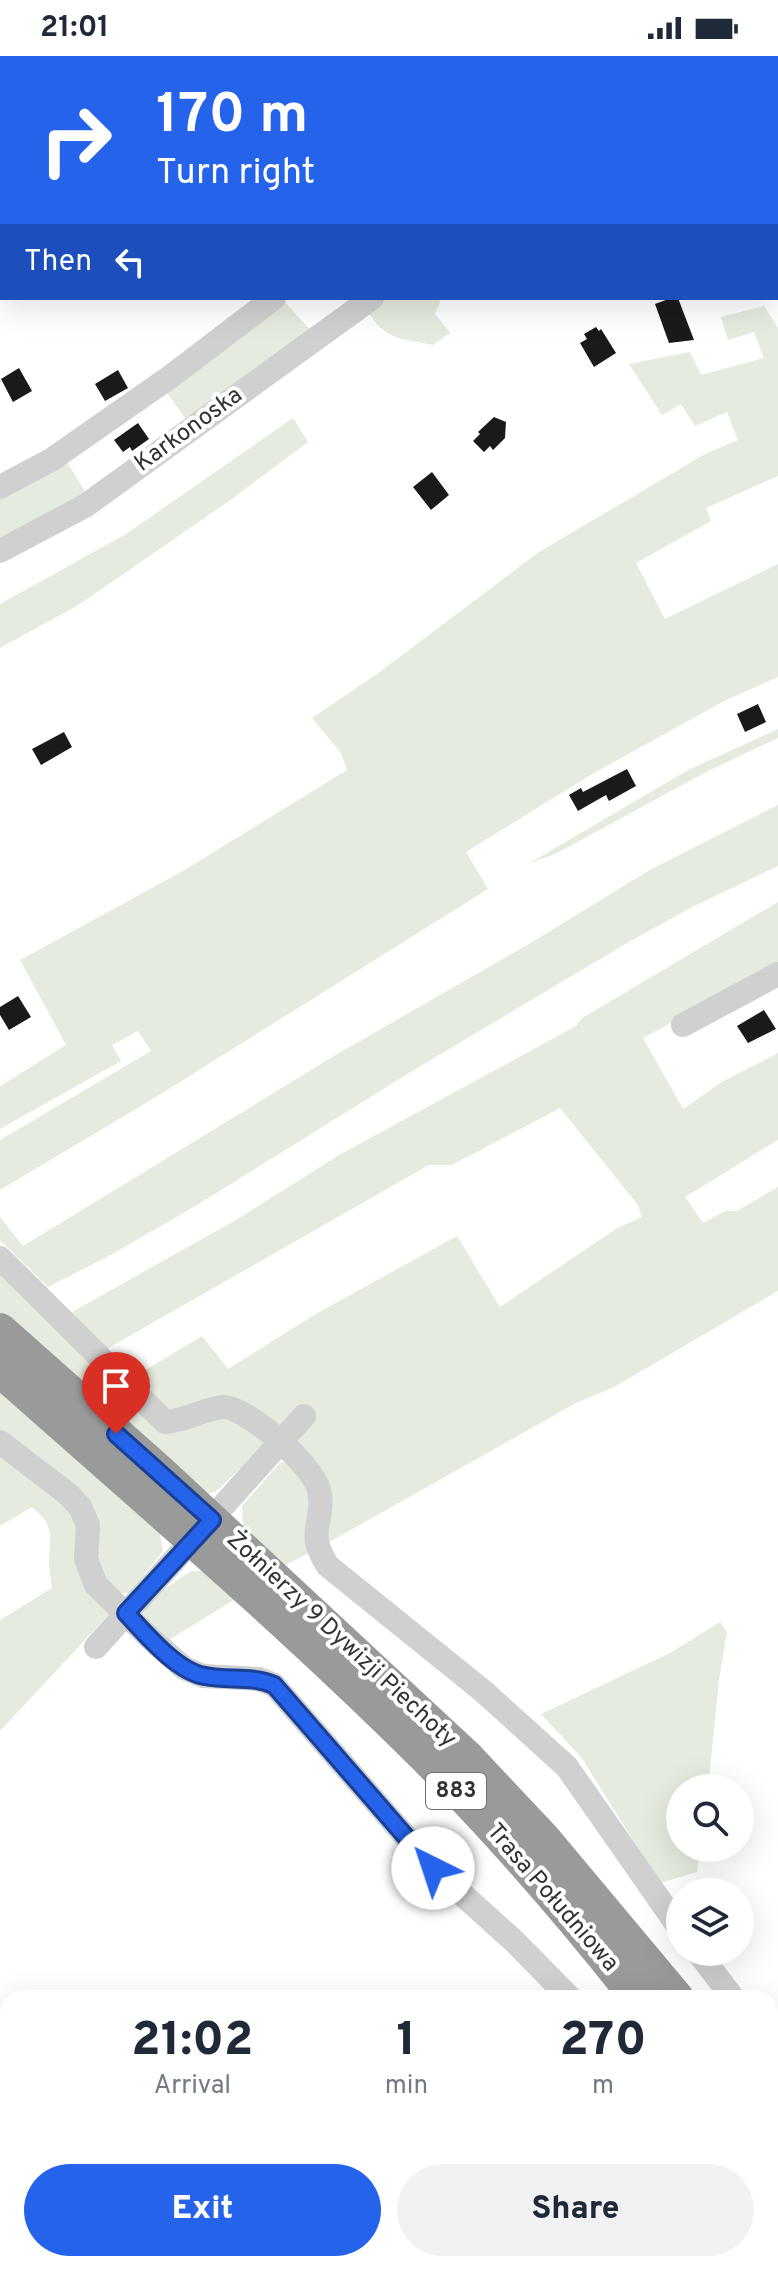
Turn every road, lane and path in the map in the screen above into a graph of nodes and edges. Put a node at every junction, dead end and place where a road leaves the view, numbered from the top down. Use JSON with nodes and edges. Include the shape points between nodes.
{"nodes":[{"id":1,"x":271,"y":300,"type":"edge"},
{"id":2,"x":369,"y":300,"type":"edge"},
{"id":3,"x":0,"y":487,"type":"edge"},
{"id":4,"x":0,"y":551,"type":"edge"},
{"id":5,"x":778,"y":974,"type":"edge"},
{"id":6,"x":683,"y":1025,"type":"dead end"},
{"id":7,"x":0,"y":1258,"type":"edge"},
{"id":8,"x":0,"y":1330,"type":"edge"},
{"id":9,"x":0,"y":1370,"type":"edge"},
{"id":10,"x":304,"y":1416,"type":"dead end"},
{"id":11,"x":0,"y":1442,"type":"edge"},
{"id":12,"x":279,"y":1443,"type":"junction"},
{"id":13,"x":202,"y":1531,"type":"junction"},
{"id":14,"x":258,"y":1599,"type":"joint"},
{"id":15,"x":126,"y":1613,"type":"junction"},
{"id":16,"x":96,"y":1647,"type":"dead end"},
{"id":17,"x":467,"y":1757,"type":"joint"},
{"id":18,"x":666,"y":1909,"type":"edge"},
{"id":19,"x":709,"y":1966,"type":"edge"},
{"id":20,"x":562,"y":1990,"type":"edge"},
{"id":21,"x":630,"y":1990,"type":"edge"},
{"id":22,"x":670,"y":1990,"type":"edge"},
{"id":23,"x":727,"y":1990,"type":"edge"}],
"edges":[{"from":1,"to":3,"type":"street","via":[[51,460]]},
{"from":2,"to":4,"type":"street","name":"Karkonoska","via":[[85,506]]},
{"from":5,"to":6,"type":"street"},
{"from":7,"to":12,"type":"street","via":[[165,1422],[220,1407],[239,1410]]},
{"from":8,"to":13,"type":"highway","name":"Żołnierzy 9 Dywizji Piechoty","number":"883"},
{"from":9,"to":13,"type":"highway","name":"Żołnierzy 9 Dywizji Piechoty","number":"883"},
{"from":10,"to":12,"type":"street"},
{"from":11,"to":15,"type":"street","via":[[80,1507],[88,1525],[89,1571],[96,1585]]},
{"from":12,"to":13,"type":"street"},
{"from":12,"to":18,"type":"street","via":[[309,1469],[318,1488],[314,1538],[328,1566],[483,1691],[567,1767]]},
{"from":13,"to":14,"type":"highway","name":"Żołnierzy 9 Dywizji Piechoty","number":"883"},
{"from":13,"to":15,"type":"street"},
{"from":13,"to":17,"type":"highway","name":"Żołnierzy 9 Dywizji Piechoty","number":"883"},
{"from":14,"to":21,"type":"highway","name":"Trasa Południowa","number":"883","via":[[422,1754],[523,1861]]},
{"from":15,"to":16,"type":"street"},
{"from":15,"to":20,"type":"street","via":[[184,1668],[203,1676],[259,1679],[274,1685],[433,1868]]},
{"from":17,"to":22,"type":"highway","name":"Trasa Południowa","number":"883","via":[[544,1839]]},
{"from":19,"to":23,"type":"street"}]}
